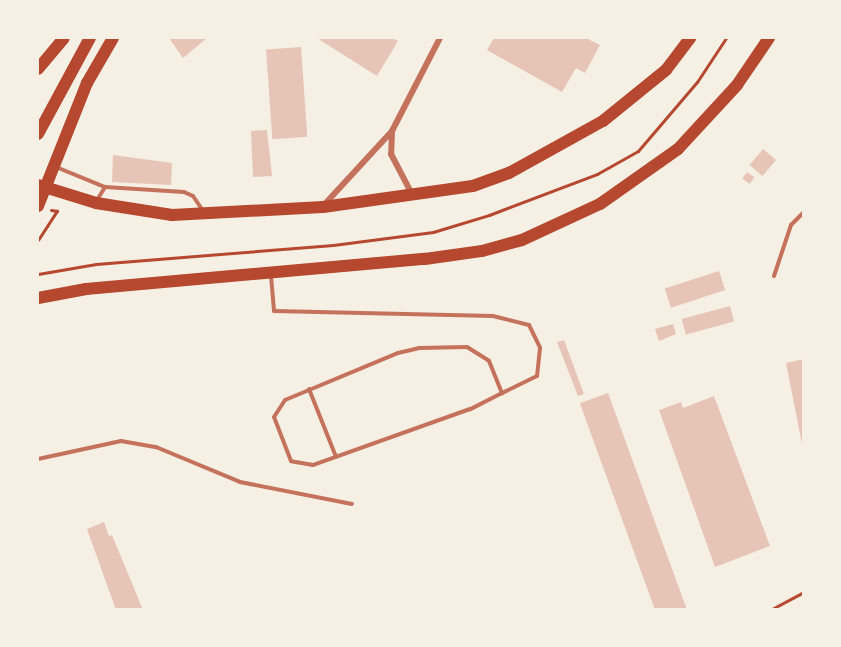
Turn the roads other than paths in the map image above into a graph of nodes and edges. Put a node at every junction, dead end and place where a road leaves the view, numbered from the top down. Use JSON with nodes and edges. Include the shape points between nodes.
{"nodes":[{"id":1,"x":64,"y":38,"type":"edge"},
{"id":2,"x":90,"y":38,"type":"edge"},
{"id":3,"x":114,"y":38,"type":"edge"},
{"id":4,"x":440,"y":38,"type":"edge"},
{"id":5,"x":690,"y":38,"type":"edge"},
{"id":6,"x":770,"y":38,"type":"edge"},
{"id":7,"x":38,"y":69,"type":"edge"},
{"id":8,"x":392,"y":130,"type":"junction"},
{"id":9,"x":38,"y":134,"type":"edge"},
{"id":10,"x":54,"y":166,"type":"junction"},
{"id":11,"x":42,"y":186,"type":"edge"},
{"id":12,"x":105,"y":187,"type":"junction"},
{"id":13,"x":414,"y":196,"type":"junction"},
{"id":14,"x":96,"y":203,"type":"junction"},
{"id":15,"x":38,"y":206,"type":"edge"},
{"id":16,"x":323,"y":207,"type":"junction"},
{"id":17,"x":804,"y":212,"type":"edge"},
{"id":18,"x":205,"y":214,"type":"junction"},
{"id":19,"x":271,"y":272,"type":"junction"},
{"id":20,"x":774,"y":276,"type":"dead end"},
{"id":21,"x":38,"y":298,"type":"edge"},
{"id":22,"x":309,"y":389,"type":"junction"},
{"id":23,"x":502,"y":393,"type":"junction"},
{"id":24,"x":336,"y":457,"type":"junction"},
{"id":25,"x":38,"y":459,"type":"edge"},
{"id":26,"x":352,"y":504,"type":"dead end"}],
"edges":[{"from":1,"to":7,"type":"highway"},
{"from":2,"to":9,"type":"highway"},
{"from":3,"to":10,"type":"highway","via":[[87,83]]},
{"from":4,"to":8,"type":"street"},
{"from":5,"to":13,"type":"highway","via":[[666,70],[635,96],[603,122],[549,153],[473,186]]},
{"from":6,"to":19,"type":"highway","via":[[737,85],[678,150],[622,191],[563,224],[482,251]]},
{"from":8,"to":13,"type":"street","via":[[391,154]]},
{"from":8,"to":16,"type":"street"},
{"from":10,"to":11,"type":"highway"},
{"from":10,"to":12,"type":"lane"},
{"from":11,"to":14,"type":"highway"},
{"from":11,"to":15,"type":"highway"},
{"from":12,"to":14,"type":"lane"},
{"from":12,"to":18,"type":"lane","via":[[184,192],[193,196]]},
{"from":13,"to":16,"type":"highway"},
{"from":14,"to":18,"type":"highway","via":[[172,214]]},
{"from":16,"to":18,"type":"highway"},
{"from":17,"to":20,"type":"lane","via":[[791,225]]},
{"from":19,"to":21,"type":"highway","via":[[86,289]]},
{"from":19,"to":23,"type":"lane","via":[[274,311],[493,316],[529,325],[540,348],[537,376]]},
{"from":22,"to":23,"type":"lane","via":[[398,353],[419,348],[467,347],[489,361]]},
{"from":22,"to":24,"type":"lane"},
{"from":22,"to":24,"type":"lane","via":[[285,400],[274,417],[291,461],[313,465]]},
{"from":23,"to":24,"type":"lane","via":[[470,409]]},
{"from":25,"to":26,"type":"lane","via":[[120,441],[156,447],[240,482]]}]}
